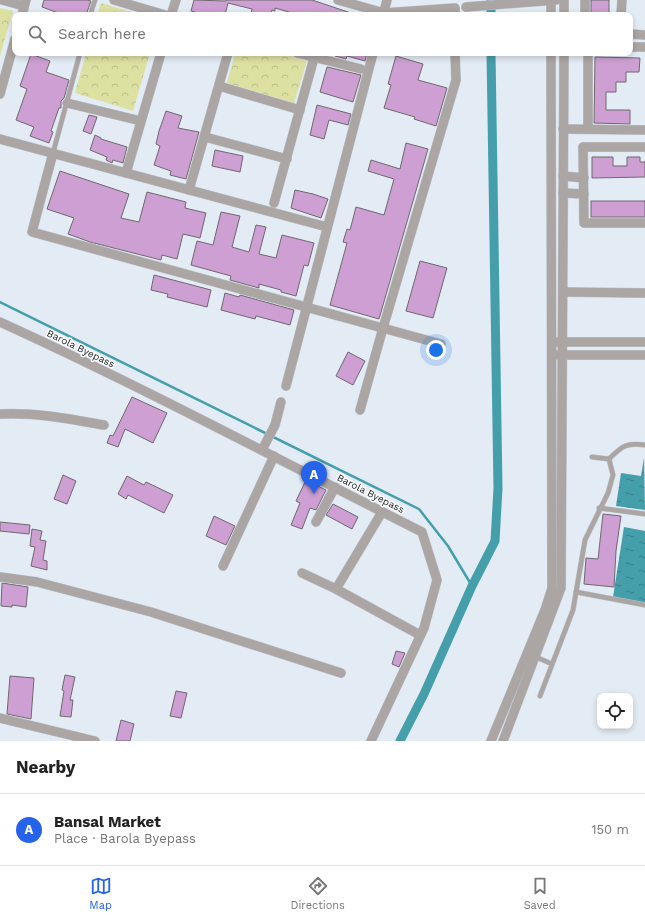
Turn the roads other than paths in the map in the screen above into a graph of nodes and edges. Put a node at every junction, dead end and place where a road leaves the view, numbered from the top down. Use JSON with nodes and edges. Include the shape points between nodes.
{"nodes":[{"id":1,"x":2,"y":0,"type":"edge"},
{"id":2,"x":94,"y":0,"type":"edge"},
{"id":3,"x":114,"y":0,"type":"edge"},
{"id":4,"x":176,"y":0,"type":"edge"},
{"id":5,"x":338,"y":0,"type":"edge"},
{"id":6,"x":387,"y":0,"type":"edge"},
{"id":7,"x":551,"y":0,"type":"edge"},
{"id":8,"x":556,"y":0,"type":"edge"},
{"id":9,"x":564,"y":0,"type":"edge"},
{"id":10,"x":585,"y":0,"type":"edge"},
{"id":11,"x":622,"y":0,"type":"edge"},
{"id":12,"x":24,"y":7,"type":"edge"},
{"id":13,"x":466,"y":7,"type":"dead end"},
{"id":14,"x":91,"y":12,"type":"edge"},
{"id":15,"x":156,"y":12,"type":"edge"},
{"id":16,"x":172,"y":12,"type":"edge"},
{"id":17,"x":377,"y":12,"type":"edge"},
{"id":18,"x":384,"y":12,"type":"edge"},
{"id":19,"x":407,"y":12,"type":"edge"},
{"id":20,"x":455,"y":12,"type":"edge"},
{"id":21,"x":551,"y":12,"type":"edge"},
{"id":22,"x":564,"y":12,"type":"edge"},
{"id":23,"x":585,"y":12,"type":"edge"},
{"id":24,"x":621,"y":12,"type":"edge"},
{"id":25,"x":633,"y":34,"type":"edge"},
{"id":26,"x":645,"y":34,"type":"edge"},
{"id":27,"x":633,"y":47,"type":"edge"},
{"id":28,"x":645,"y":47,"type":"edge"},
{"id":29,"x":12,"y":50,"type":"edge"},
{"id":30,"x":79,"y":56,"type":"edge"},
{"id":31,"x":160,"y":56,"type":"edge"},
{"id":32,"x":227,"y":56,"type":"edge"},
{"id":33,"x":307,"y":56,"type":"edge"},
{"id":34,"x":372,"y":56,"type":"edge"},
{"id":35,"x":455,"y":56,"type":"edge"},
{"id":36,"x":551,"y":56,"type":"edge"},
{"id":37,"x":564,"y":56,"type":"edge"},
{"id":38,"x":588,"y":56,"type":"edge"},
{"id":39,"x":314,"y":58,"type":"junction"},
{"id":40,"x":360,"y":69,"type":"dead end"},
{"id":41,"x":219,"y":86,"type":"junction"},
{"id":42,"x":0,"y":94,"type":"edge"},
{"id":43,"x":67,"y":103,"type":"junction"},
{"id":44,"x":300,"y":110,"type":"junction"},
{"id":45,"x":141,"y":121,"type":"junction"},
{"id":46,"x":588,"y":128,"type":"junction"},
{"id":47,"x":563,"y":129,"type":"junction"},
{"id":48,"x":645,"y":130,"type":"edge"},
{"id":49,"x":205,"y":137,"type":"junction"},
{"id":50,"x":0,"y":139,"type":"edge"},
{"id":51,"x":645,"y":147,"type":"edge"},
{"id":52,"x":53,"y":153,"type":"junction"},
{"id":53,"x":287,"y":159,"type":"junction"},
{"id":54,"x":126,"y":173,"type":"junction"},
{"id":55,"x":563,"y":176,"type":"junction"},
{"id":56,"x":584,"y":178,"type":"junction"},
{"id":57,"x":189,"y":190,"type":"junction"},
{"id":58,"x":563,"y":193,"type":"junction"},
{"id":59,"x":584,"y":194,"type":"junction"},
{"id":60,"x":274,"y":203,"type":"dead end"},
{"id":61,"x":645,"y":223,"type":"edge"},
{"id":62,"x":327,"y":227,"type":"junction"},
{"id":63,"x":563,"y":292,"type":"junction"},
{"id":64,"x":645,"y":293,"type":"edge"},
{"id":65,"x":306,"y":307,"type":"junction"},
{"id":66,"x":0,"y":322,"type":"edge"},
{"id":67,"x":383,"y":328,"type":"junction"},
{"id":68,"x":551,"y":342,"type":"junction"},
{"id":69,"x":562,"y":342,"type":"junction"},
{"id":70,"x":645,"y":342,"type":"edge"},
{"id":71,"x":442,"y":344,"type":"dead end"},
{"id":72,"x":551,"y":355,"type":"junction"},
{"id":73,"x":562,"y":355,"type":"junction"},
{"id":74,"x":645,"y":355,"type":"edge"},
{"id":75,"x":286,"y":386,"type":"dead end"},
{"id":76,"x":281,"y":402,"type":"dead end"},
{"id":77,"x":360,"y":410,"type":"dead end"},
{"id":78,"x":0,"y":414,"type":"edge"},
{"id":79,"x":104,"y":425,"type":"dead end"},
{"id":80,"x":645,"y":445,"type":"edge"},
{"id":81,"x":264,"y":447,"type":"junction"},
{"id":82,"x":274,"y":456,"type":"junction"},
{"id":83,"x":592,"y":457,"type":"dead end"},
{"id":84,"x":610,"y":459,"type":"junction"},
{"id":85,"x":335,"y":487,"type":"junction"},
{"id":86,"x":599,"y":508,"type":"junction"},
{"id":87,"x":382,"y":512,"type":"junction"},
{"id":88,"x":645,"y":514,"type":"edge"},
{"id":89,"x":316,"y":522,"type":"dead end"},
{"id":90,"x":223,"y":566,"type":"dead end"},
{"id":91,"x":302,"y":573,"type":"dead end"},
{"id":92,"x":0,"y":577,"type":"edge"},
{"id":93,"x":336,"y":589,"type":"junction"},
{"id":94,"x":576,"y":592,"type":"junction"},
{"id":95,"x":645,"y":605,"type":"edge"},
{"id":96,"x":420,"y":635,"type":"junction"},
{"id":97,"x":536,"y":657,"type":"junction"},
{"id":98,"x":552,"y":664,"type":"junction"},
{"id":99,"x":341,"y":673,"type":"dead end"},
{"id":100,"x":540,"y":696,"type":"dead end"},
{"id":101,"x":0,"y":718,"type":"edge"},
{"id":102,"x":95,"y":741,"type":"edge"},
{"id":103,"x":372,"y":741,"type":"edge"},
{"id":104,"x":491,"y":741,"type":"edge"},
{"id":105,"x":503,"y":741,"type":"edge"}],
"edges":[{"from":1,"to":12,"type":"street"},
{"from":2,"to":14,"type":"lane"},
{"from":3,"to":15,"type":"street"},
{"from":4,"to":16,"type":"street"},
{"from":5,"to":17,"type":"street"},
{"from":6,"to":18,"type":"street"},
{"from":7,"to":8,"type":"street"},
{"from":7,"to":13,"type":"street"},
{"from":7,"to":21,"type":"street"},
{"from":9,"to":22,"type":"street"},
{"from":10,"to":23,"type":"street"},
{"from":11,"to":24,"type":"street"},
{"from":19,"to":20,"type":"street","via":[[455,8]]},
{"from":25,"to":26,"type":"street"},
{"from":27,"to":28,"type":"street"},
{"from":29,"to":42,"type":"street"},
{"from":30,"to":43,"type":"lane"},
{"from":31,"to":45,"type":"street"},
{"from":32,"to":41,"type":"street"},
{"from":33,"to":39,"type":"street"},
{"from":34,"to":62,"type":"street"},
{"from":35,"to":67,"type":"street","via":[[456,80]]},
{"from":36,"to":68,"type":"street"},
{"from":37,"to":47,"type":"street"},
{"from":38,"to":46,"type":"street"},
{"from":39,"to":40,"type":"street"},
{"from":39,"to":44,"type":"street"},
{"from":41,"to":44,"type":"street"},
{"from":41,"to":49,"type":"street"},
{"from":43,"to":45,"type":"street"},
{"from":43,"to":52,"type":"lane"},
{"from":44,"to":53,"type":"street"},
{"from":45,"to":54,"type":"street"},
{"from":46,"to":47,"type":"street"},
{"from":46,"to":48,"type":"street"},
{"from":47,"to":55,"type":"street"},
{"from":49,"to":53,"type":"street"},
{"from":49,"to":57,"type":"street"},
{"from":50,"to":52,"type":"street"},
{"from":51,"to":56,"type":"street","via":[[583,147]]},
{"from":52,"to":54,"type":"street"},
{"from":52,"to":65,"type":"street","via":[[32,232]]},
{"from":53,"to":60,"type":"street"},
{"from":54,"to":57,"type":"street"},
{"from":55,"to":56,"type":"street"},
{"from":55,"to":58,"type":"street"},
{"from":56,"to":59,"type":"street"},
{"from":57,"to":62,"type":"street"},
{"from":58,"to":59,"type":"street"},
{"from":58,"to":63,"type":"street"},
{"from":59,"to":61,"type":"street","via":[[584,223]]},
{"from":62,"to":65,"type":"street"},
{"from":63,"to":64,"type":"street"},
{"from":63,"to":69,"type":"street"},
{"from":65,"to":67,"type":"street"},
{"from":65,"to":75,"type":"street"},
{"from":66,"to":81,"type":"street","name":"Barola Byepass"},
{"from":67,"to":71,"type":"street"},
{"from":67,"to":77,"type":"street"},
{"from":68,"to":69,"type":"street"},
{"from":68,"to":72,"type":"street"},
{"from":69,"to":70,"type":"street"},
{"from":69,"to":73,"type":"street"},
{"from":72,"to":73,"type":"street"},
{"from":72,"to":104,"type":"street","via":[[552,588]]},
{"from":73,"to":74,"type":"street"},
{"from":73,"to":97,"type":"street","via":[[561,588]]},
{"from":76,"to":81,"type":"street","via":[[275,425]]},
{"from":78,"to":79,"type":"street","via":[[55,416]]},
{"from":80,"to":84,"type":"lane","via":[[633,443],[620,447]]},
{"from":81,"to":82,"type":"street","name":"Barola Byepass"},
{"from":82,"to":85,"type":"street","name":"Barola Byepass"},
{"from":82,"to":90,"type":"street"},
{"from":83,"to":84,"type":"lane"},
{"from":84,"to":86,"type":"lane","via":[[613,476],[608,493]]},
{"from":85,"to":87,"type":"street","name":"Barola Byepass"},
{"from":85,"to":89,"type":"street"},
{"from":86,"to":88,"type":"lane"},
{"from":86,"to":94,"type":"lane","via":[[585,540]]},
{"from":87,"to":93,"type":"street"},
{"from":87,"to":96,"type":"street","name":"Barola Byepass","via":[[422,532],[437,580]]},
{"from":91,"to":93,"type":"street"},
{"from":92,"to":99,"type":"street","via":[[37,582],[151,612]]},
{"from":93,"to":96,"type":"street"},
{"from":94,"to":95,"type":"lane"},
{"from":94,"to":98,"type":"lane","via":[[573,610]]},
{"from":96,"to":103,"type":"street","name":"Barola Byepass"},
{"from":97,"to":98,"type":"lane"},
{"from":97,"to":105,"type":"street"},
{"from":98,"to":100,"type":"lane"},
{"from":101,"to":102,"type":"street"}]}
